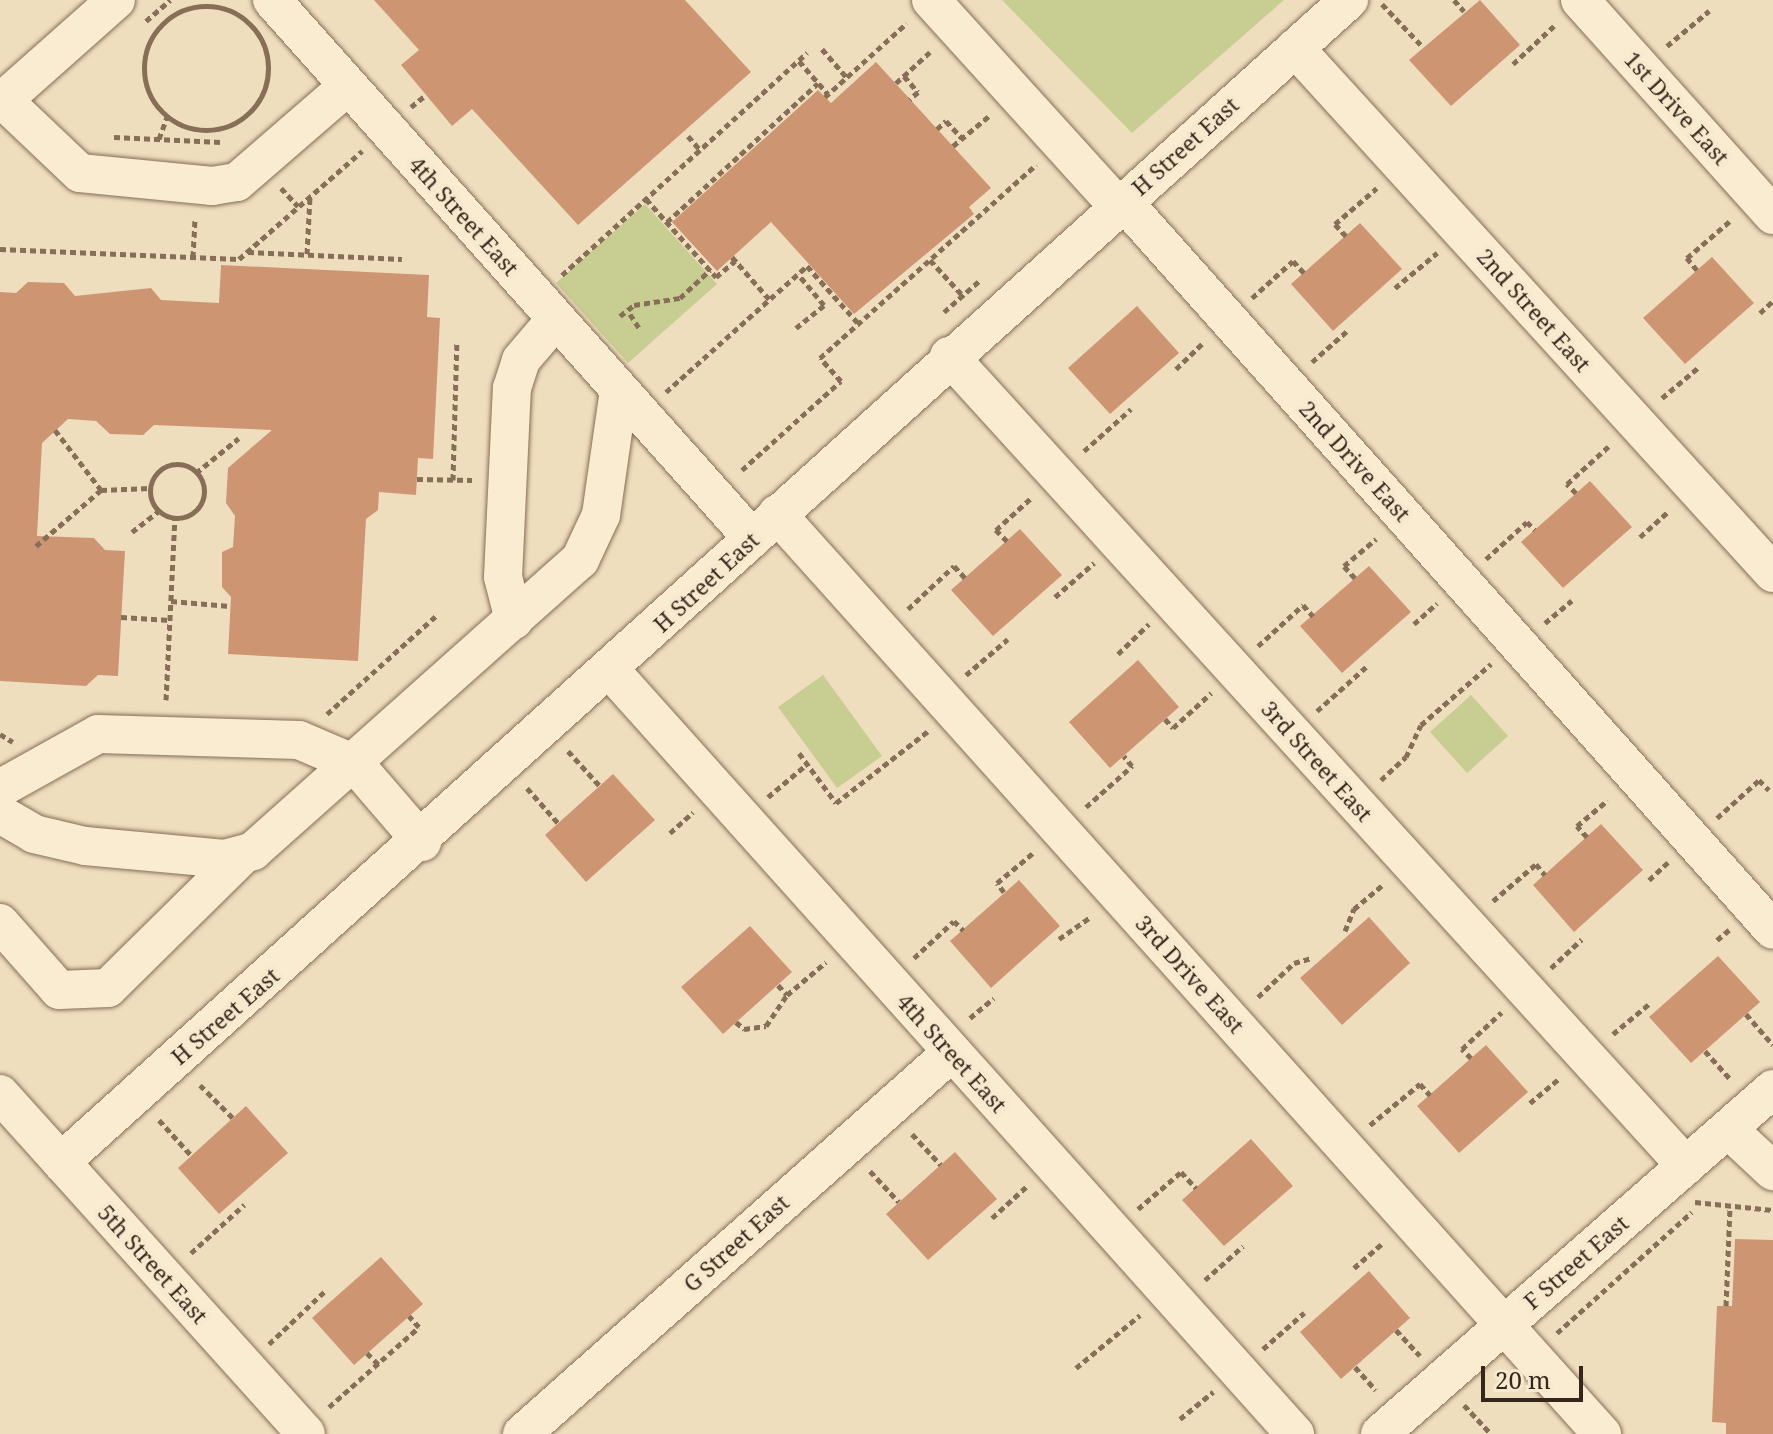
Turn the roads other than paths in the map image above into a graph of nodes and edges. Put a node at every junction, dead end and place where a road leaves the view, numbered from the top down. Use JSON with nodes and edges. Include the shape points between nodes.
{"nodes":[{"id":1,"x":116,"y":0,"type":"edge"},
{"id":2,"x":272,"y":0,"type":"edge"},
{"id":3,"x":1349,"y":0,"type":"edge"},
{"id":4,"x":1581,"y":1,"type":"edge"},
{"id":5,"x":921,"y":9,"type":"edge"},
{"id":6,"x":1295,"y":48,"type":"junction"},
{"id":7,"x":348,"y":86,"type":"junction"},
{"id":8,"x":2,"y":101,"type":"edge"},
{"id":9,"x":1118,"y":206,"type":"junction"},
{"id":10,"x":1765,"y":206,"type":"edge"},
{"id":11,"x":547,"y":309,"type":"junction"},
{"id":12,"x":949,"y":356,"type":"junction"},
{"id":13,"x":619,"y":390,"type":"junction"},
{"id":14,"x":657,"y":432,"type":"joint"},
{"id":15,"x":764,"y":526,"type":"junction"},
{"id":16,"x":1773,"y":573,"type":"edge"},
{"id":17,"x":514,"y":620,"type":"junction"},
{"id":18,"x":611,"y":671,"type":"junction"},
{"id":19,"x":355,"y":764,"type":"junction"},
{"id":20,"x":1,"y":800,"type":"edge"},
{"id":21,"x":422,"y":842,"type":"junction"},
{"id":22,"x":241,"y":857,"type":"junction"},
{"id":23,"x":0,"y":923,"type":"edge"},
{"id":24,"x":1773,"y":930,"type":"edge"},
{"id":25,"x":951,"y":1053,"type":"junction"},
{"id":26,"x":1773,"y":1089,"type":"edge"},
{"id":27,"x":0,"y":1094,"type":"edge"},
{"id":28,"x":1728,"y":1129,"type":"junction"},
{"id":29,"x":61,"y":1162,"type":"junction"},
{"id":30,"x":1773,"y":1171,"type":"edge"},
{"id":31,"x":1680,"y":1172,"type":"junction"},
{"id":32,"x":1504,"y":1324,"type":"junction"},
{"id":33,"x":304,"y":1432,"type":"edge"},
{"id":34,"x":522,"y":1434,"type":"edge"},
{"id":35,"x":1295,"y":1434,"type":"edge"},
{"id":36,"x":1380,"y":1434,"type":"edge"},
{"id":37,"x":1602,"y":1434,"type":"edge"}],
"edges":[{"from":1,"to":8,"type":"street"},
{"from":2,"to":7,"type":"street","name":"4th Street East"},
{"from":3,"to":6,"type":"street","name":"H Street East"},
{"from":4,"to":10,"type":"street","name":"1st Drive East"},
{"from":5,"to":9,"type":"street","name":"2nd Drive East"},
{"from":6,"to":9,"type":"street","name":"H Street East"},
{"from":6,"to":16,"type":"street","name":"2nd Street East"},
{"from":7,"to":8,"type":"street","via":[[237,182],[212,186],[80,173]]},
{"from":7,"to":11,"type":"street","name":"4th Street East"},
{"from":9,"to":12,"type":"street","name":"H Street East"},
{"from":9,"to":24,"type":"street","name":"2nd Drive East","via":[[1129,208]]},
{"from":11,"to":13,"type":"street","name":"4th Street East"},
{"from":11,"to":17,"type":"street","via":[[512,388],[503,577]]},
{"from":12,"to":15,"type":"street","name":"H Street East"},
{"from":12,"to":31,"type":"street","name":"3rd Street East","via":[[1586,1056]]},
{"from":13,"to":14,"type":"street","name":"4th Street East"},
{"from":13,"to":17,"type":"street","via":[[595,538]]},
{"from":14,"to":15,"type":"street","name":"3rd Drive East"},
{"from":15,"to":18,"type":"street","name":"H Street East"},
{"from":15,"to":32,"type":"street","name":"3rd Drive East","via":[[882,632]]},
{"from":17,"to":19,"type":"street"},
{"from":18,"to":21,"type":"street","name":"H Street East"},
{"from":18,"to":25,"type":"street","name":"4th Street East"},
{"from":19,"to":20,"type":"street","via":[[299,740],[98,734]]},
{"from":19,"to":21,"type":"street"},
{"from":19,"to":22,"type":"street"},
{"from":20,"to":22,"type":"street","via":[[34,834],[85,846]]},
{"from":21,"to":29,"type":"street","name":"H Street East"},
{"from":22,"to":23,"type":"street","via":[[108,988],[59,990]]},
{"from":25,"to":34,"type":"street","name":"G Street East"},
{"from":25,"to":35,"type":"street","name":"4th Street East"},
{"from":26,"to":28,"type":"street","name":"F Street East"},
{"from":27,"to":29,"type":"street","name":"5th Street East"},
{"from":28,"to":30,"type":"street"},
{"from":28,"to":31,"type":"street","name":"F Street East"},
{"from":29,"to":33,"type":"street","name":"5th Street East"},
{"from":31,"to":32,"type":"street","name":"F Street East"},
{"from":32,"to":36,"type":"street","name":"F Street East"},
{"from":32,"to":37,"type":"street","name":"3rd Drive East"}]}
